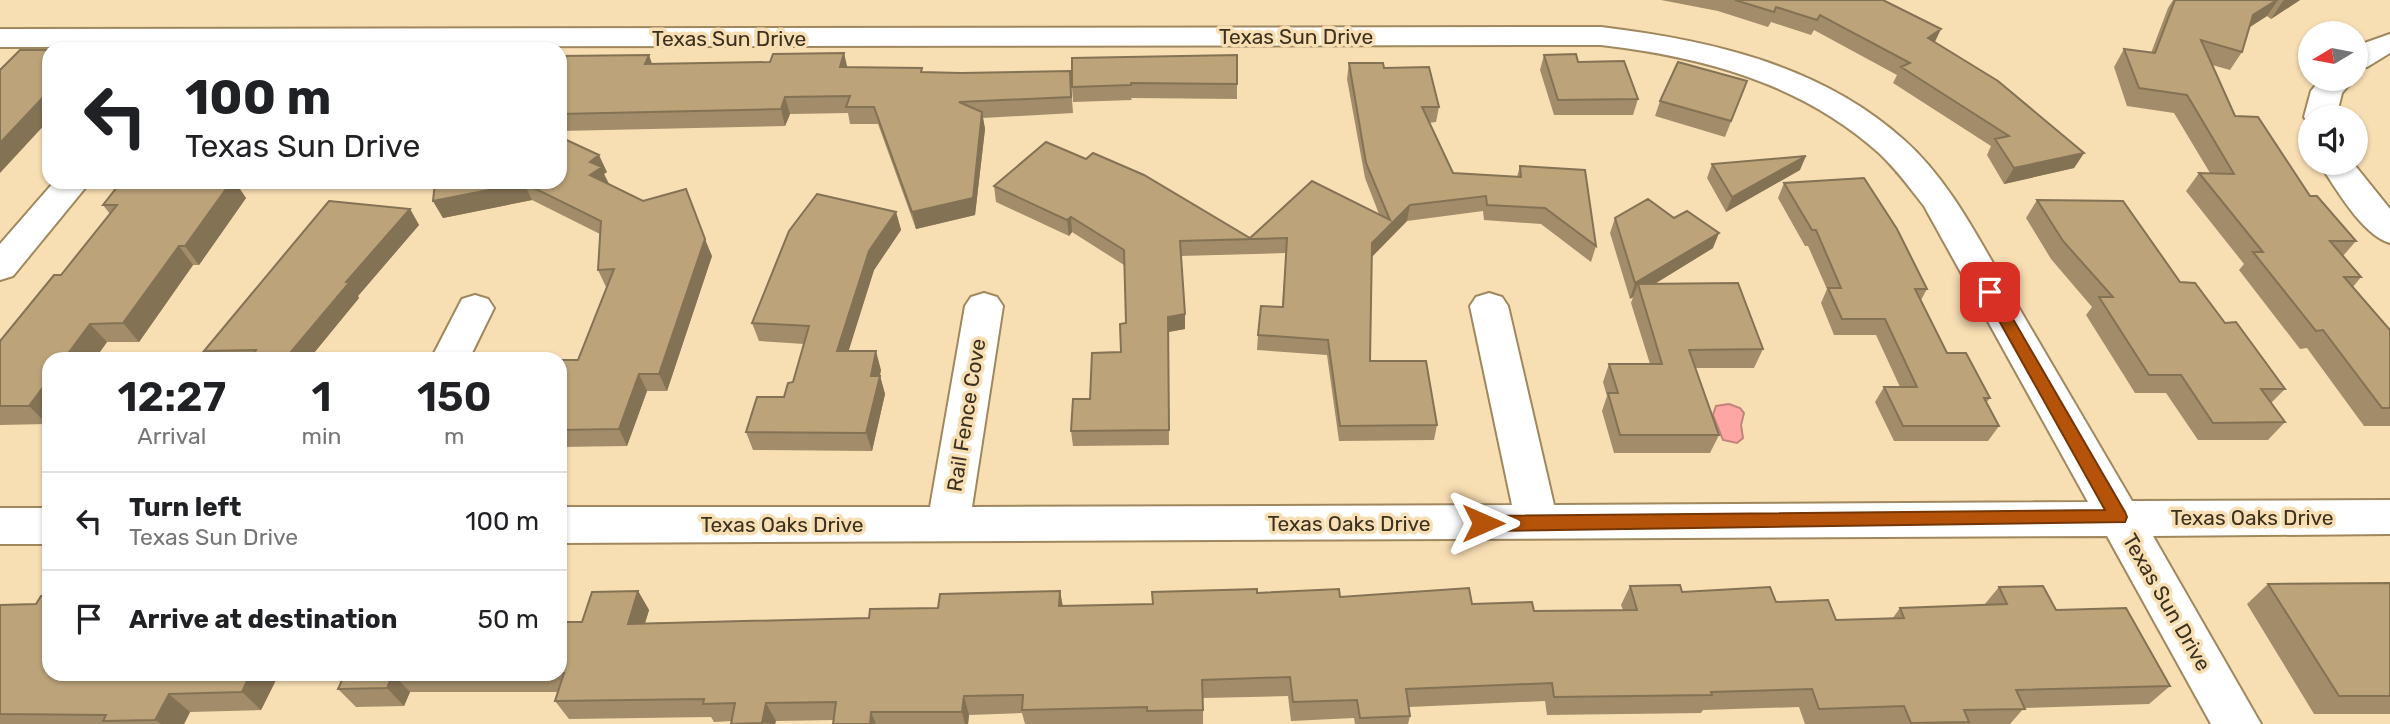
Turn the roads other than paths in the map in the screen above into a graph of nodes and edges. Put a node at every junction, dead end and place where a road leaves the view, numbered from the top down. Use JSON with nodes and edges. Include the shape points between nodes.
{"nodes":[{"id":1,"x":0,"y":38,"type":"edge"},
{"id":2,"x":152,"y":42,"type":"edge"},
{"id":3,"x":392,"y":42,"type":"edge"},
{"id":4,"x":2390,"y":43,"type":"edge"},
{"id":5,"x":2368,"y":51,"type":"edge"},
{"id":6,"x":2344,"y":175,"type":"edge"},
{"id":7,"x":67,"y":189,"type":"edge"},
{"id":8,"x":2390,"y":231,"type":"edge"},
{"id":9,"x":0,"y":267,"type":"edge"},
{"id":10,"x":984,"y":306,"type":"dead end"},
{"id":11,"x":1489,"y":306,"type":"dead end"},
{"id":12,"x":475,"y":308,"type":"dead end"},
{"id":13,"x":453,"y":352,"type":"edge"},
{"id":14,"x":2118,"y":517,"type":"junction"},
{"id":15,"x":2390,"y":517,"type":"edge"},
{"id":16,"x":948,"y":523,"type":"junction"},
{"id":17,"x":1537,"y":523,"type":"junction"},
{"id":18,"x":567,"y":525,"type":"edge"},
{"id":19,"x":0,"y":526,"type":"edge"},
{"id":20,"x":42,"y":526,"type":"edge"},
{"id":21,"x":2237,"y":724,"type":"edge"}],
"edges":[{"from":1,"to":2,"type":"street","name":"Texas Sun Drive"},
{"from":3,"to":14,"type":"street","name":"Texas Sun Drive","via":[[1601,36],[1700,50],[1802,87],[1891,147],[1938,200]]},
{"from":4,"to":5,"type":"street"},
{"from":6,"to":8,"type":"street"},
{"from":7,"to":9,"type":"street"},
{"from":10,"to":16,"type":"street","name":"Rail Fence Cove"},
{"from":11,"to":17,"type":"street"},
{"from":12,"to":13,"type":"street"},
{"from":14,"to":15,"type":"street","name":"Texas Oaks Drive"},
{"from":14,"to":17,"type":"street","name":"Texas Oaks Drive"},
{"from":14,"to":21,"type":"street","name":"Texas Sun Drive"},
{"from":16,"to":17,"type":"street","name":"Texas Oaks Drive"},
{"from":16,"to":18,"type":"street","name":"Texas Oaks Drive"},
{"from":19,"to":20,"type":"street"}]}
